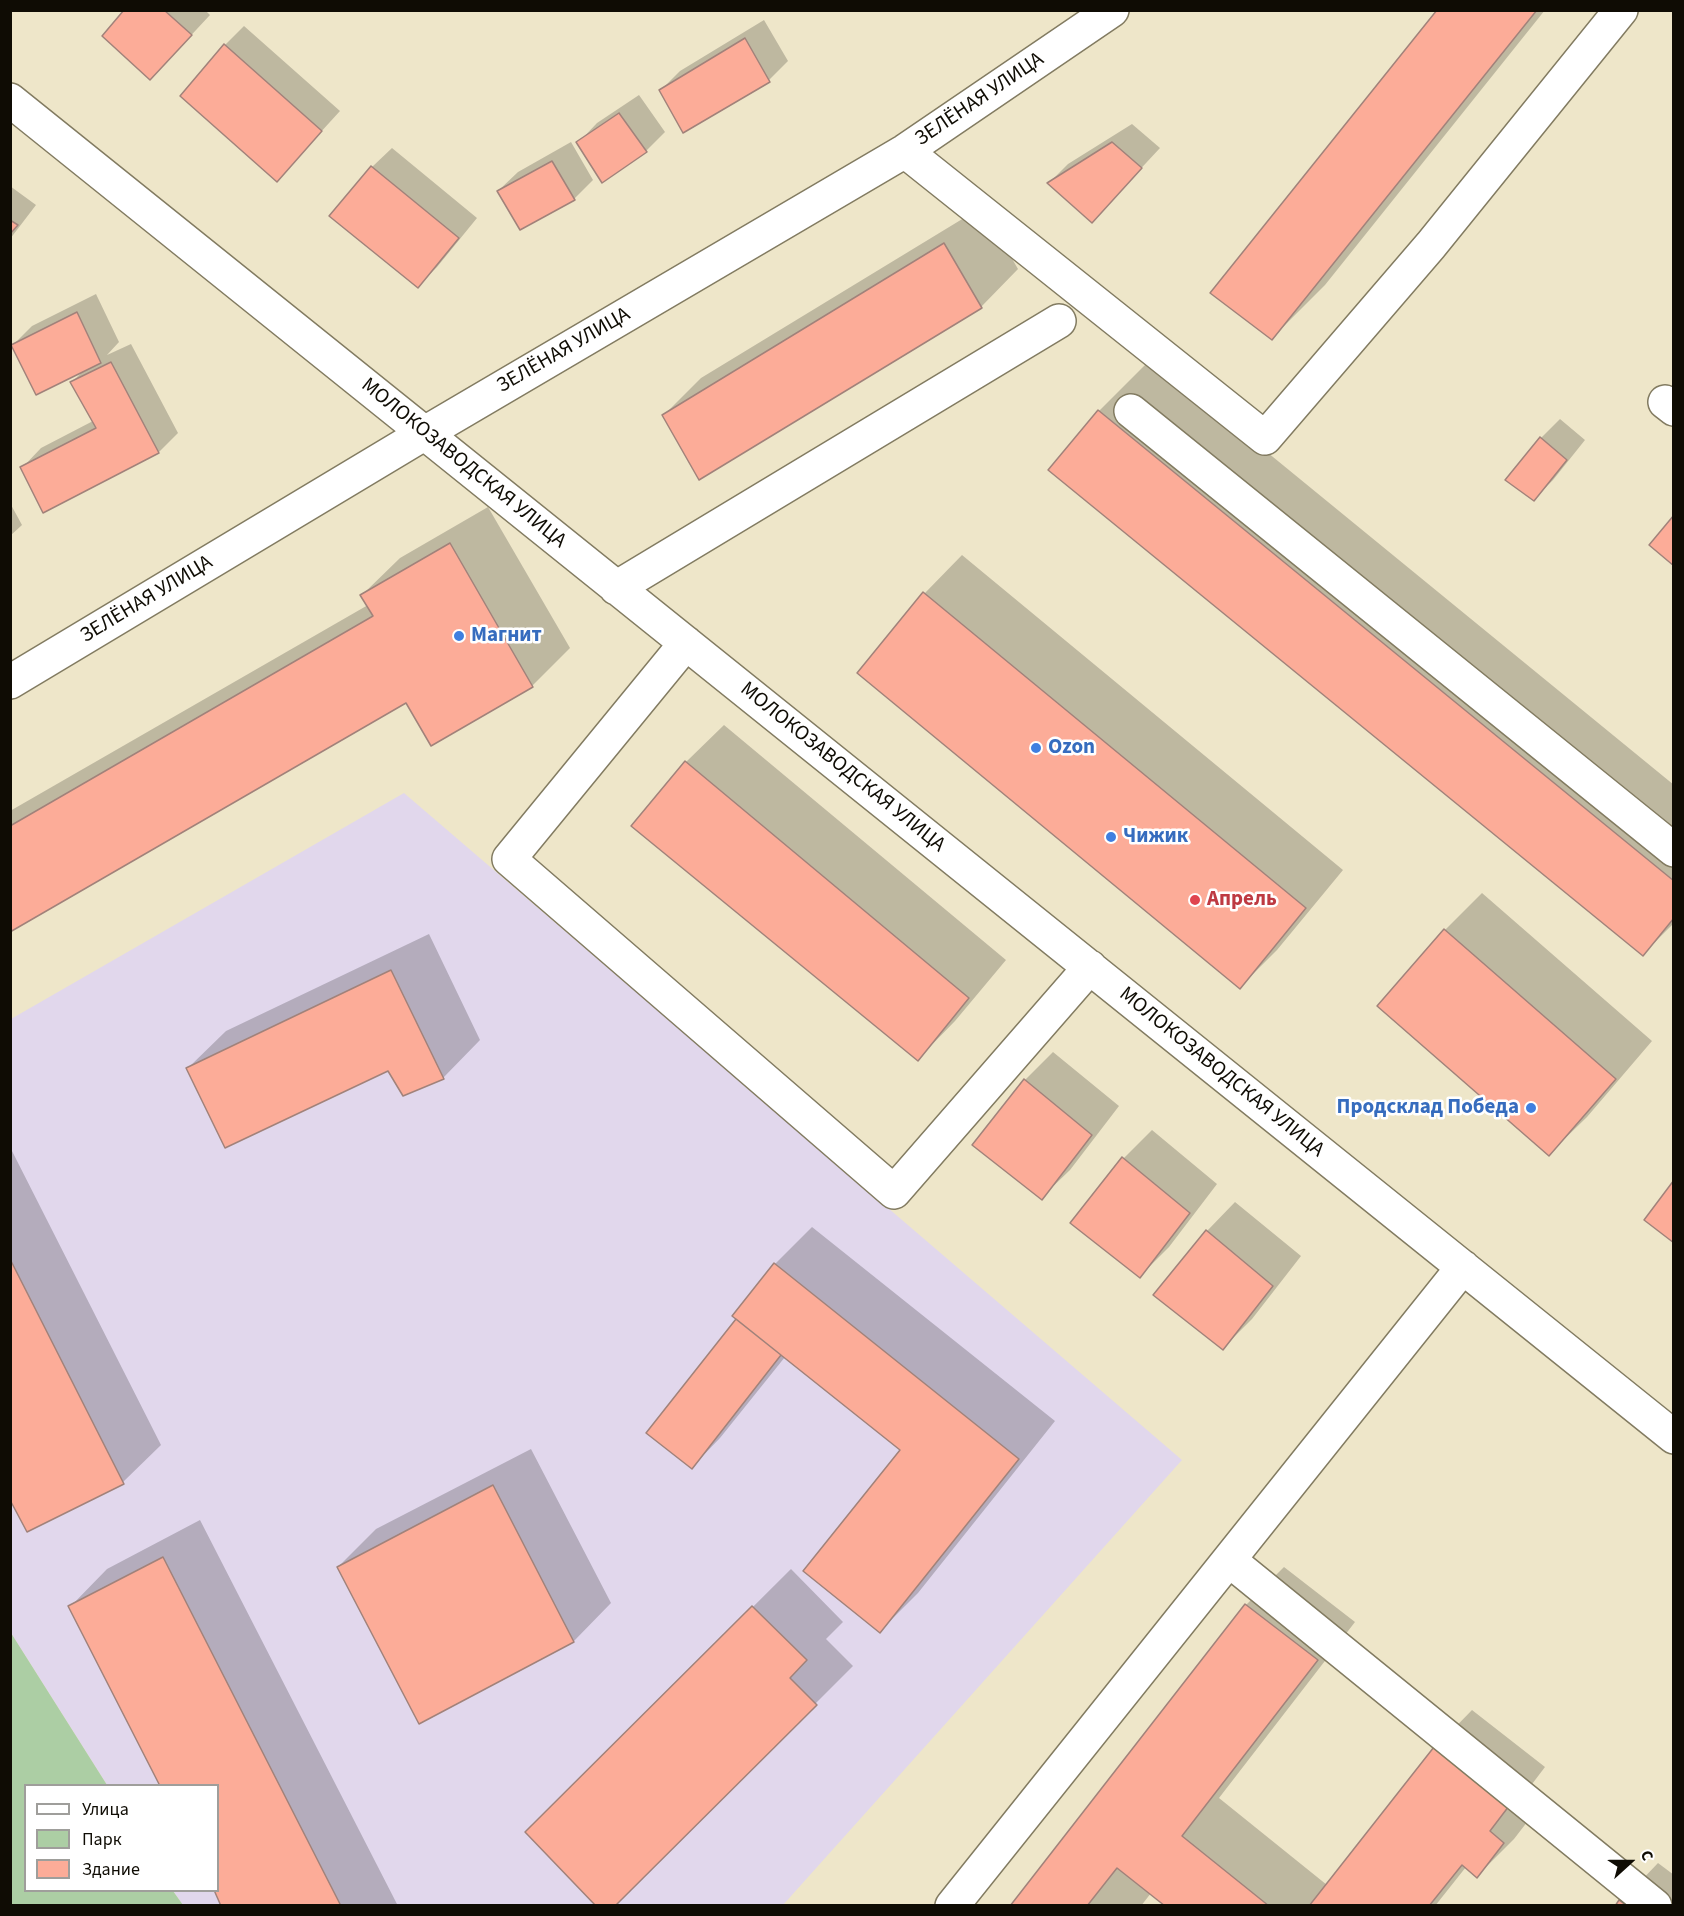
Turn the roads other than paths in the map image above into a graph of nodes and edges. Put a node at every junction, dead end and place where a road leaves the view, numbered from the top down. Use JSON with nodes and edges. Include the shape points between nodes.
{"nodes":[{"id":1,"x":1112,"y":10,"type":"edge"},
{"id":2,"x":1621,"y":10,"type":"edge"},
{"id":3,"x":10,"y":100,"type":"edge"},
{"id":4,"x":905,"y":151,"type":"junction"},
{"id":5,"x":1059,"y":321,"type":"dead end"},
{"id":6,"x":1131,"y":411,"type":"dead end"},
{"id":7,"x":424,"y":433,"type":"junction"},
{"id":8,"x":616,"y":588,"type":"junction"},
{"id":9,"x":687,"y":643,"type":"junction"},
{"id":10,"x":10,"y":682,"type":"edge"},
{"id":11,"x":1674,"y":850,"type":"edge"},
{"id":12,"x":1090,"y":967,"type":"junction"},
{"id":13,"x":1463,"y":1267,"type":"junction"},
{"id":14,"x":1674,"y":1437,"type":"edge"},
{"id":15,"x":1229,"y":1560,"type":"junction"},
{"id":16,"x":952,"y":1905,"type":"edge"},
{"id":17,"x":1655,"y":1905,"type":"edge"}],
"edges":[{"from":1,"to":4,"type":"street","name":"ЗЕЛЁНАЯ УЛИЦА"},
{"from":2,"to":4,"type":"street","via":[[1431,245],[1265,438]]},
{"from":3,"to":7,"type":"street","name":"МОЛОКОЗАВОДСКАЯ УЛИЦА"},
{"from":4,"to":7,"type":"street","name":"ЗЕЛЁНАЯ УЛИЦА"},
{"from":5,"to":8,"type":"street"},
{"from":6,"to":11,"type":"street"},
{"from":7,"to":8,"type":"street","name":"МОЛОКОЗАВОДСКАЯ УЛИЦА"},
{"from":7,"to":10,"type":"street","name":"ЗЕЛЁНАЯ УЛИЦА"},
{"from":8,"to":9,"type":"street","name":"МОЛОКОЗАВОДСКАЯ УЛИЦА"},
{"from":9,"to":12,"type":"street","name":"МОЛОКОЗАВОДСКАЯ УЛИЦА"},
{"from":9,"to":12,"type":"street","via":[[509,859],[894,1192]]},
{"from":12,"to":13,"type":"street","name":"МОЛОКОЗАВОДСКАЯ УЛИЦА"},
{"from":13,"to":14,"type":"street","name":"МОЛОКОЗАВОДСКАЯ УЛИЦА"},
{"from":13,"to":15,"type":"street"},
{"from":15,"to":16,"type":"street"},
{"from":15,"to":17,"type":"street"}]}
